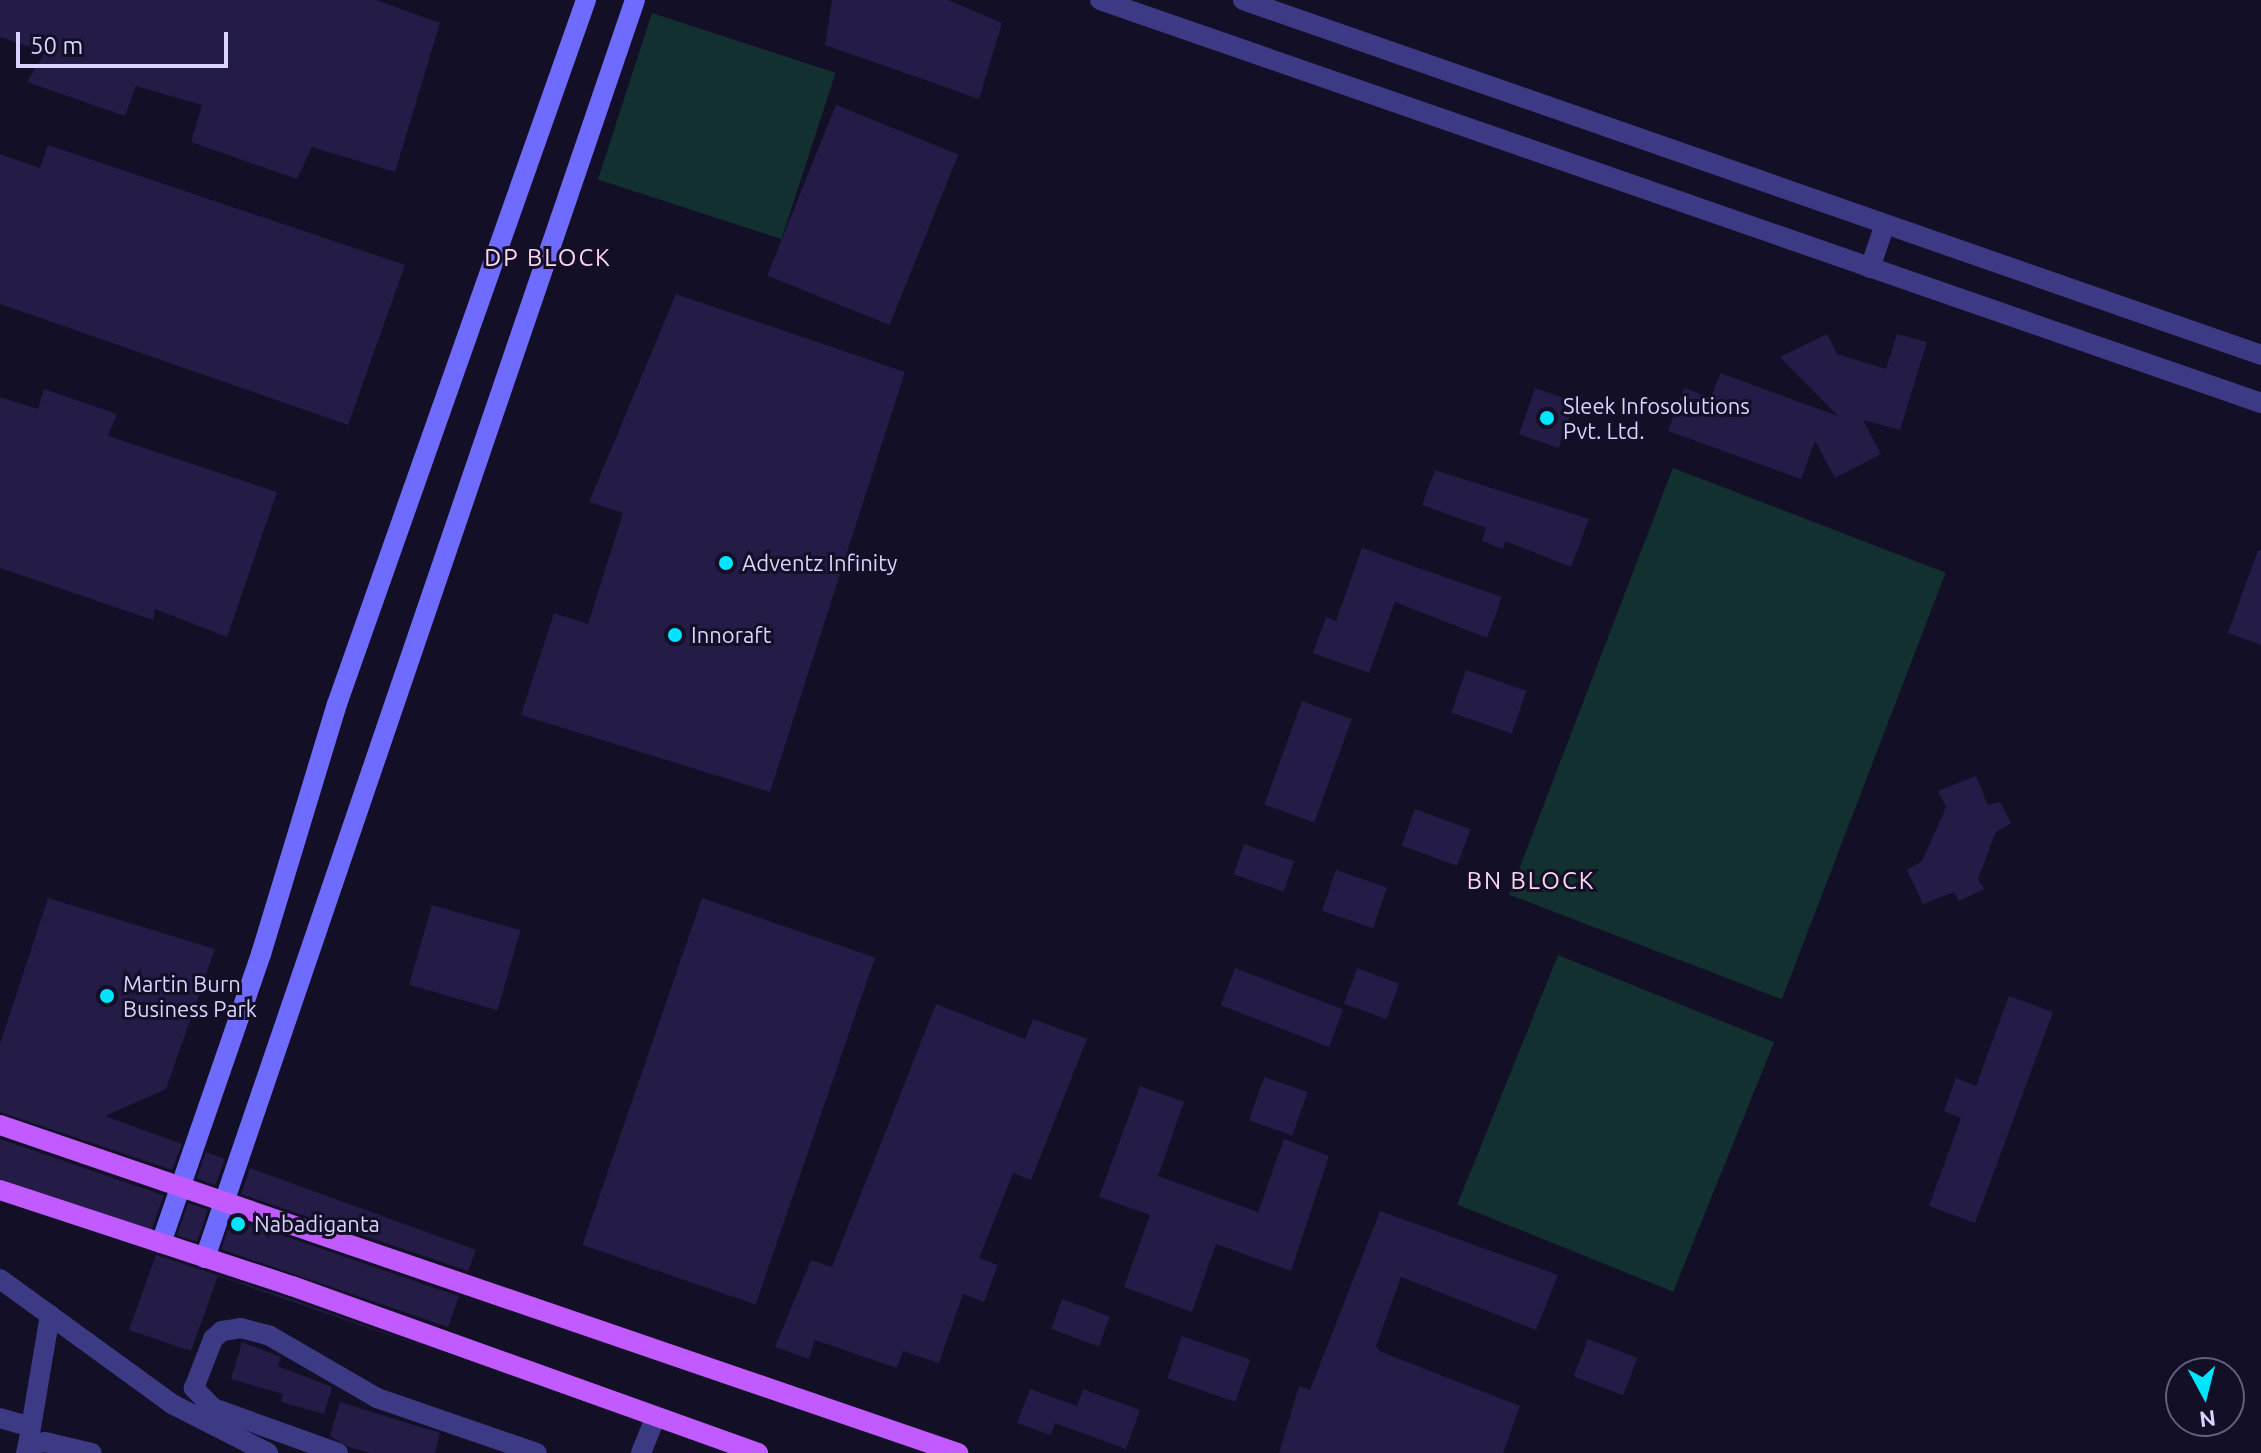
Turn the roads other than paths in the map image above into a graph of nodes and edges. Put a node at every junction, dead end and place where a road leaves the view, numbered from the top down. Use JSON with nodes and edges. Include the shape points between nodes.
{"nodes":[{"id":1,"x":586,"y":0,"type":"edge"},
{"id":2,"x":635,"y":0,"type":"edge"},
{"id":3,"x":1100,"y":0,"type":"edge"},
{"id":4,"x":1243,"y":0,"type":"edge"},
{"id":5,"x":1885,"y":224,"type":"junction"},
{"id":6,"x":1870,"y":268,"type":"junction"},
{"id":7,"x":2261,"y":355,"type":"edge"},
{"id":8,"x":2261,"y":403,"type":"edge"},
{"id":9,"x":0,"y":1125,"type":"edge"},
{"id":10,"x":181,"y":1185,"type":"junction"},
{"id":11,"x":0,"y":1190,"type":"edge"},
{"id":12,"x":225,"y":1200,"type":"junction"},
{"id":13,"x":161,"y":1243,"type":"junction"},
{"id":14,"x":205,"y":1258,"type":"junction"},
{"id":15,"x":0,"y":1279,"type":"edge"},
{"id":16,"x":50,"y":1315,"type":"junction"},
{"id":17,"x":0,"y":1418,"type":"edge"},
{"id":18,"x":655,"y":1418,"type":"junction"},
{"id":19,"x":29,"y":1442,"type":"edge"},
{"id":20,"x":92,"y":1453,"type":"edge"},
{"id":21,"x":268,"y":1453,"type":"edge"},
{"id":22,"x":338,"y":1453,"type":"edge"},
{"id":23,"x":537,"y":1453,"type":"edge"},
{"id":24,"x":641,"y":1453,"type":"edge"},
{"id":25,"x":758,"y":1453,"type":"edge"},
{"id":26,"x":958,"y":1453,"type":"edge"}],
"edges":[{"from":1,"to":10,"type":"main road","via":[[337,704],[261,954]]},
{"from":2,"to":12,"type":"main road"},
{"from":3,"to":6,"type":"street"},
{"from":4,"to":5,"type":"street"},
{"from":5,"to":6,"type":"street"},
{"from":5,"to":7,"type":"street"},
{"from":6,"to":8,"type":"street"},
{"from":9,"to":10,"type":"main road"},
{"from":10,"to":12,"type":"main road"},
{"from":10,"to":13,"type":"main road"},
{"from":11,"to":13,"type":"main road"},
{"from":12,"to":14,"type":"main road"},
{"from":12,"to":26,"type":"main road"},
{"from":13,"to":14,"type":"main road"},
{"from":14,"to":18,"type":"main road"},
{"from":15,"to":16,"type":"street"},
{"from":16,"to":19,"type":"street"},
{"from":16,"to":21,"type":"street","via":[[172,1404]]},
{"from":17,"to":19,"type":"street"},
{"from":18,"to":24,"type":"street"},
{"from":18,"to":25,"type":"main road"},
{"from":19,"to":20,"type":"street"},
{"from":22,"to":23,"type":"street","via":[[213,1408],[194,1388],[213,1339],[222,1331],[241,1328],[270,1336],[377,1398]]}]}
